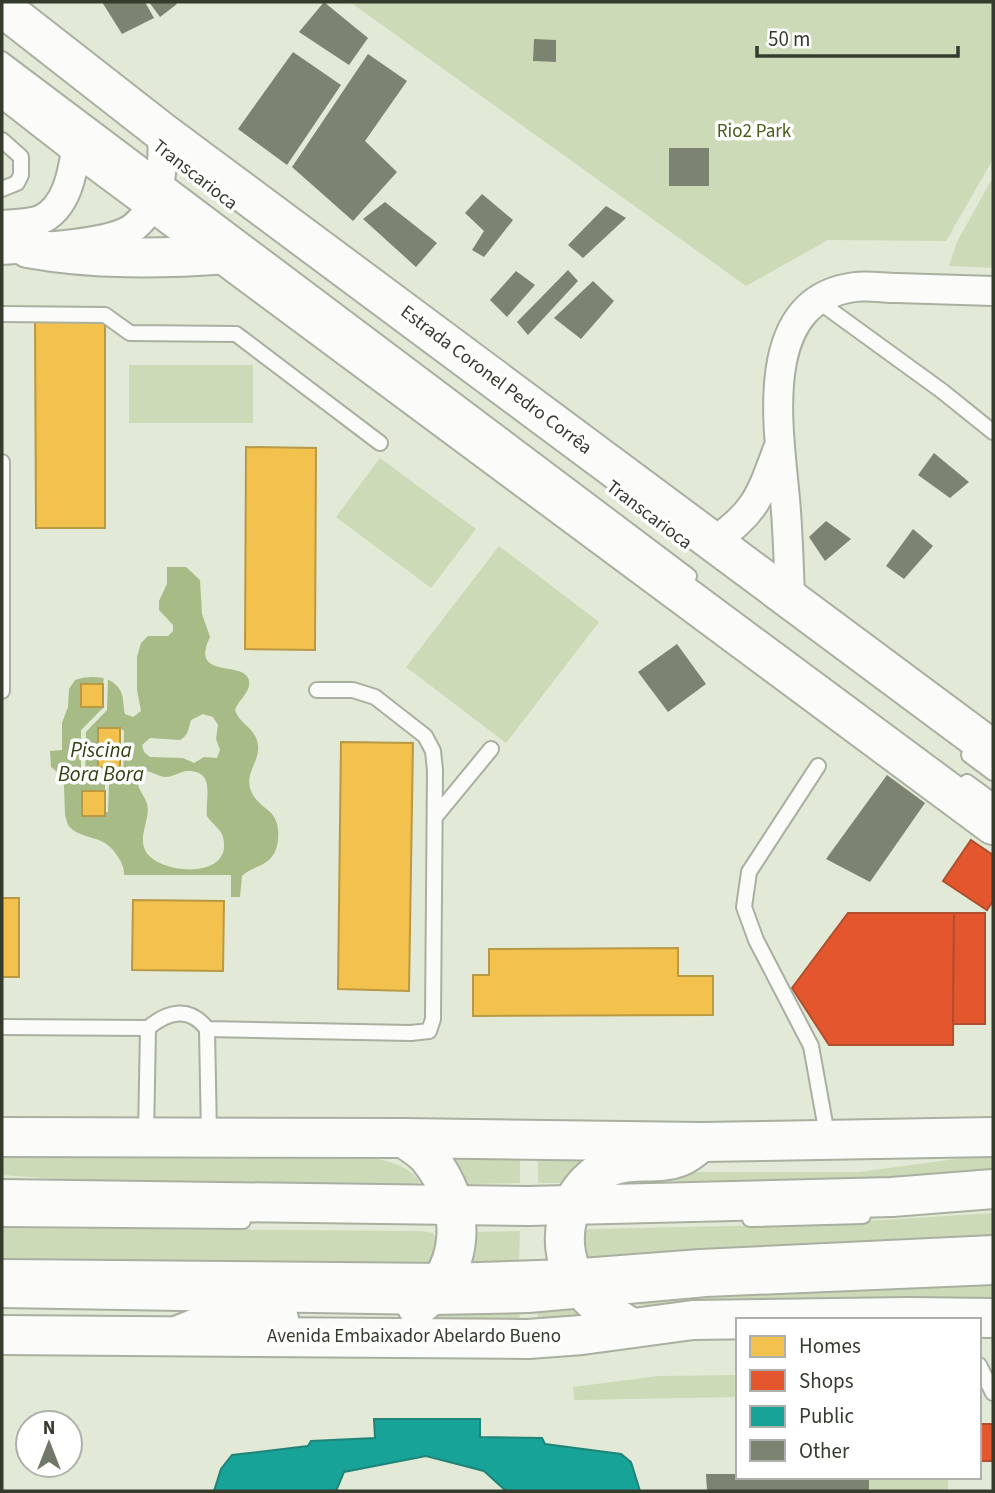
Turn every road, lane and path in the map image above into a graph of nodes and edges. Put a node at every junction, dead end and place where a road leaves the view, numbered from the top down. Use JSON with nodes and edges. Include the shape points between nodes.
{"nodes":[{"id":1,"x":2,"y":7,"type":"edge"},
{"id":2,"x":2,"y":59,"type":"edge"},
{"id":3,"x":2,"y":86,"type":"edge"},
{"id":4,"x":112,"y":112,"type":"dead end"},
{"id":5,"x":2,"y":140,"type":"edge"},
{"id":6,"x":77,"y":144,"type":"junction"},
{"id":7,"x":164,"y":165,"type":"junction"},
{"id":8,"x":2,"y":189,"type":"edge"},
{"id":9,"x":11,"y":241,"type":"edge"},
{"id":10,"x":228,"y":254,"type":"junction"},
{"id":11,"x":993,"y":291,"type":"edge"},
{"id":12,"x":818,"y":301,"type":"junction"},
{"id":13,"x":2,"y":314,"type":"edge"},
{"id":14,"x":993,"y":432,"type":"edge"},
{"id":15,"x":780,"y":441,"type":"junction"},
{"id":16,"x":380,"y":443,"type":"dead end"},
{"id":17,"x":2,"y":462,"type":"edge"},
{"id":18,"x":713,"y":542,"type":"junction"},
{"id":19,"x":705,"y":588,"type":"dead end"},
{"id":20,"x":790,"y":600,"type":"junction"},
{"id":21,"x":317,"y":690,"type":"dead end"},
{"id":22,"x":2,"y":691,"type":"edge"},
{"id":23,"x":814,"y":693,"type":"junction"},
{"id":24,"x":491,"y":749,"type":"dead end"},
{"id":25,"x":977,"y":749,"type":"edge"},
{"id":26,"x":818,"y":766,"type":"dead end"},
{"id":27,"x":993,"y":773,"type":"edge"},
{"id":28,"x":960,"y":777,"type":"dead end"},
{"id":29,"x":993,"y":801,"type":"edge"},
{"id":30,"x":435,"y":817,"type":"junction"},
{"id":31,"x":993,"y":825,"type":"edge"},
{"id":32,"x":2,"y":1027,"type":"edge"},
{"id":33,"x":148,"y":1028,"type":"junction"},
{"id":34,"x":207,"y":1029,"type":"junction"},
{"id":35,"x":989,"y":1133,"type":"edge"},
{"id":36,"x":2,"y":1137,"type":"edge"},
{"id":37,"x":146,"y":1138,"type":"junction"},
{"id":38,"x":209,"y":1138,"type":"junction"},
{"id":39,"x":404,"y":1138,"type":"junction"},
{"id":40,"x":828,"y":1141,"type":"junction"},
{"id":41,"x":701,"y":1142,"type":"junction"},
{"id":42,"x":993,"y":1189,"type":"edge"},
{"id":43,"x":8,"y":1203,"type":"edge"},
{"id":44,"x":884,"y":1215,"type":"dead end"},
{"id":45,"x":568,"y":1217,"type":"junction"},
{"id":46,"x":456,"y":1219,"type":"junction"},
{"id":47,"x":735,"y":1220,"type":"dead end"},
{"id":48,"x":264,"y":1222,"type":"dead end"},
{"id":49,"x":993,"y":1243,"type":"edge"},
{"id":50,"x":993,"y":1265,"type":"edge"},
{"id":51,"x":2,"y":1267,"type":"edge"},
{"id":52,"x":575,"y":1278,"type":"junction"},
{"id":53,"x":440,"y":1283,"type":"junction"},
{"id":54,"x":2,"y":1288,"type":"edge"},
{"id":55,"x":736,"y":1320,"type":"edge"},
{"id":56,"x":631,"y":1328,"type":"junction"},
{"id":57,"x":2,"y":1335,"type":"edge"},
{"id":58,"x":179,"y":1335,"type":"junction"},
{"id":59,"x":986,"y":1373,"type":"edge"},
{"id":60,"x":993,"y":1392,"type":"edge"}],
"edges":[{"from":1,"to":7,"type":"main road","name":"Estrada Coronel Pedro Corrêa"},
{"from":2,"to":7,"type":"lane","name":"Transcarioca"},
{"from":3,"to":6,"type":"main road","name":"Estrada Coronel Pedro Corrêa"},
{"from":4,"to":7,"type":"lane","name":"Transcarioca"},
{"from":5,"to":8,"type":"lane","via":[[21,157],[22,167],[17,183]]},
{"from":6,"to":7,"type":"main road","name":"Estrada Coronel Pedro Corrêa"},
{"from":6,"to":9,"type":"street","via":[[67,189],[53,211]]},
{"from":7,"to":9,"type":"street","via":[[140,221],[123,233]]},
{"from":7,"to":10,"type":"main road","name":"Estrada Coronel Pedro Corrêa"},
{"from":7,"to":18,"type":"main road","name":"Estrada Coronel Pedro Corrêa"},
{"from":7,"to":19,"type":"lane","name":"Transcarioca"},
{"from":9,"to":10,"type":"main road","via":[[66,255]]},
{"from":10,"to":23,"type":"main road","name":"Estrada Coronel Pedro Corrêa"},
{"from":11,"to":12,"type":"street","via":[[855,287]]},
{"from":12,"to":14,"type":"lane"},
{"from":12,"to":15,"type":"street","via":[[799,318],[786,342],[779,368]]},
{"from":13,"to":16,"type":"lane","via":[[105,315],[130,333],[236,334]]},
{"from":15,"to":18,"type":"street","via":[[754,507]]},
{"from":15,"to":20,"type":"street"},
{"from":17,"to":22,"type":"lane"},
{"from":18,"to":20,"type":"main road","name":"Estrada Coronel Pedro Corrêa"},
{"from":20,"to":23,"type":"main road"},
{"from":20,"to":25,"type":"main road","name":"Estrada Coronel Pedro Corrêa"},
{"from":21,"to":30,"type":"lane","via":[[368,693],[425,736],[435,760]]},
{"from":23,"to":31,"type":"main road","name":"Estrada Coronel Pedro Corrêa"},
{"from":24,"to":30,"type":"lane"},
{"from":25,"to":27,"type":"lane"},
{"from":26,"to":40,"type":"lane","via":[[749,872],[744,907],[756,940],[811,1045]]},
{"from":28,"to":29,"type":"lane"},
{"from":30,"to":34,"type":"lane","via":[[433,1019],[429,1031]]},
{"from":32,"to":33,"type":"lane"},
{"from":33,"to":34,"type":"lane","via":[[178,1012],[195,1017]]},
{"from":33,"to":37,"type":"lane"},
{"from":34,"to":38,"type":"lane"},
{"from":35,"to":40,"type":"main road"},
{"from":36,"to":37,"type":"main road"},
{"from":37,"to":38,"type":"main road"},
{"from":38,"to":39,"type":"main road"},
{"from":39,"to":41,"type":"main road"},
{"from":39,"to":46,"type":"main road","via":[[427,1156],[447,1187]]},
{"from":40,"to":41,"type":"main road"},
{"from":41,"to":45,"type":"main road","via":[[671,1160],[627,1161],[608,1168],[589,1181]]},
{"from":42,"to":45,"type":"main road"},
{"from":43,"to":46,"type":"main road"},
{"from":43,"to":48,"type":"lane"},
{"from":44,"to":47,"type":"lane"},
{"from":45,"to":46,"type":"main road"},
{"from":45,"to":52,"type":"main road","via":[[564,1253]]},
{"from":46,"to":53,"type":"main road","via":[[455,1254]]},
{"from":49,"to":52,"type":"lane","via":[[700,1257]]},
{"from":50,"to":52,"type":"main road"},
{"from":51,"to":53,"type":"lane"},
{"from":52,"to":53,"type":"main road","via":[[528,1293]]},
{"from":52,"to":56,"type":"main road","via":[[596,1303]]},
{"from":53,"to":54,"type":"main road"},
{"from":53,"to":58,"type":"main road","via":[[410,1311],[377,1320],[228,1318]]},
{"from":55,"to":56,"type":"main road","name":"Avenida Embaixador Abelardo Bueno"},
{"from":56,"to":58,"type":"main road","name":"Avenida Embaixador Abelardo Bueno","via":[[528,1339]]},
{"from":57,"to":58,"type":"main road","name":"Avenida Embaixador Abelardo Bueno"},
{"from":59,"to":60,"type":"lane"}]}
